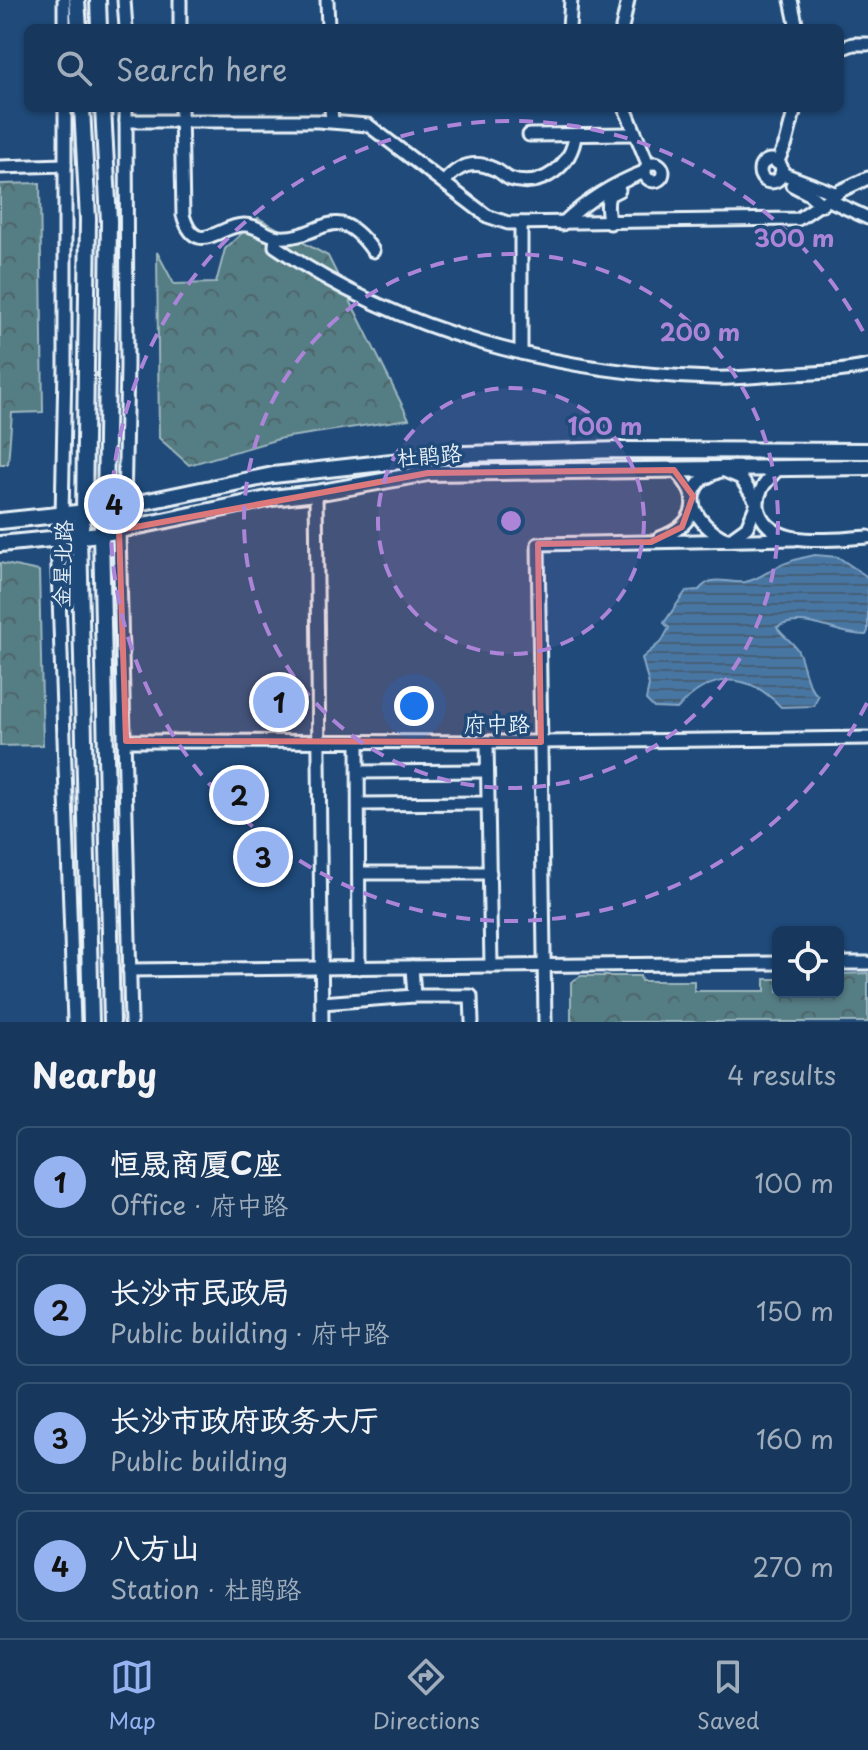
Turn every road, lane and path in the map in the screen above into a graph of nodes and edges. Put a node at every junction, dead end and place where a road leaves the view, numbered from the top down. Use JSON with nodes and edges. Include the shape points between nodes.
{"nodes":[{"id":1,"x":64,"y":0,"type":"edge"},
{"id":2,"x":77,"y":0,"type":"edge"},
{"id":3,"x":98,"y":0,"type":"edge"},
{"id":4,"x":124,"y":0,"type":"edge"},
{"id":5,"x":180,"y":0,"type":"edge"},
{"id":6,"x":327,"y":0,"type":"edge"},
{"id":7,"x":571,"y":0,"type":"edge"},
{"id":8,"x":628,"y":0,"type":"edge"},
{"id":9,"x":791,"y":0,"type":"edge"},
{"id":10,"x":64,"y":24,"type":"edge"},
{"id":11,"x":79,"y":24,"type":"edge"},
{"id":12,"x":99,"y":24,"type":"edge"},
{"id":13,"x":126,"y":24,"type":"edge"},
{"id":14,"x":180,"y":24,"type":"edge"},
{"id":15,"x":328,"y":24,"type":"edge"},
{"id":16,"x":569,"y":24,"type":"edge"},
{"id":17,"x":623,"y":24,"type":"edge"},
{"id":18,"x":796,"y":24,"type":"edge"},
{"id":19,"x":868,"y":44,"type":"edge"},
{"id":20,"x":844,"y":47,"type":"edge"},
{"id":21,"x":65,"y":112,"type":"edge"},
{"id":22,"x":82,"y":112,"type":"edge"},
{"id":23,"x":103,"y":112,"type":"edge"},
{"id":24,"x":126,"y":112,"type":"edge"},
{"id":25,"x":181,"y":112,"type":"edge"},
{"id":26,"x":331,"y":112,"type":"edge"},
{"id":27,"x":627,"y":112,"type":"edge"},
{"id":28,"x":794,"y":112,"type":"edge"},
{"id":29,"x":126,"y":121,"type":"junction"},
{"id":30,"x":181,"y":121,"type":"junction"},
{"id":31,"x":332,"y":121,"type":"junction"},
{"id":32,"x":635,"y":134,"type":"junction"},
{"id":33,"x":529,"y":135,"type":"dead end"},
{"id":34,"x":575,"y":135,"type":"junction"},
{"id":35,"x":65,"y":165,"type":"junction"},
{"id":36,"x":0,"y":167,"type":"edge"},
{"id":37,"x":646,"y":171,"type":"junction"},
{"id":38,"x":778,"y":172,"type":"junction"},
{"id":39,"x":868,"y":178,"type":"edge"},
{"id":40,"x":444,"y":182,"type":"junction"},
{"id":41,"x":829,"y":200,"type":"junction"},
{"id":42,"x":868,"y":218,"type":"edge"},
{"id":43,"x":521,"y":223,"type":"junction"},
{"id":44,"x":610,"y":223,"type":"junction"},
{"id":45,"x":562,"y":224,"type":"junction"},
{"id":46,"x":276,"y":237,"type":"junction"},
{"id":47,"x":373,"y":251,"type":"dead end"},
{"id":48,"x":521,"y":353,"type":"junction"},
{"id":49,"x":868,"y":366,"type":"edge"},
{"id":50,"x":868,"y":451,"type":"edge"},
{"id":51,"x":868,"y":467,"type":"edge"},
{"id":52,"x":779,"y":468,"type":"junction"},
{"id":53,"x":674,"y":470,"type":"junction"},
{"id":54,"x":722,"y":470,"type":"junction"},
{"id":55,"x":316,"y":493,"type":"junction"},
{"id":56,"x":693,"y":496,"type":"junction"},
{"id":57,"x":757,"y":503,"type":"junction"},
{"id":58,"x":124,"y":506,"type":"junction"},
{"id":59,"x":105,"y":510,"type":"junction"},
{"id":60,"x":84,"y":513,"type":"junction"},
{"id":61,"x":62,"y":516,"type":"junction"},
{"id":62,"x":0,"y":521,"type":"edge"},
{"id":63,"x":119,"y":530,"type":"junction"},
{"id":64,"x":101,"y":534,"type":"junction"},
{"id":65,"x":79,"y":536,"type":"junction"},
{"id":66,"x":868,"y":537,"type":"edge"},
{"id":67,"x":795,"y":539,"type":"junction"},
{"id":68,"x":57,"y":540,"type":"junction"},
{"id":69,"x":729,"y":540,"type":"junction"},
{"id":70,"x":651,"y":542,"type":"junction"},
{"id":71,"x":0,"y":544,"type":"edge"},
{"id":72,"x":868,"y":738,"type":"edge"},
{"id":73,"x":126,"y":741,"type":"junction"},
{"id":74,"x":319,"y":741,"type":"junction"},
{"id":75,"x":358,"y":742,"type":"junction"},
{"id":76,"x":487,"y":742,"type":"junction"},
{"id":77,"x":541,"y":742,"type":"junction"},
{"id":78,"x":487,"y":771,"type":"junction"},
{"id":79,"x":359,"y":772,"type":"junction"},
{"id":80,"x":487,"y":803,"type":"junction"},
{"id":81,"x":359,"y":804,"type":"junction"},
{"id":82,"x":360,"y":873,"type":"junction"},
{"id":83,"x":490,"y":873,"type":"junction"},
{"id":84,"x":772,"y":963,"type":"edge"},
{"id":85,"x":844,"y":963,"type":"edge"},
{"id":86,"x":868,"y":963,"type":"edge"},
{"id":87,"x":545,"y":965,"type":"junction"},
{"id":88,"x":491,"y":966,"type":"junction"},
{"id":89,"x":412,"y":967,"type":"junction"},
{"id":90,"x":322,"y":968,"type":"junction"},
{"id":91,"x":359,"y":968,"type":"junction"},
{"id":92,"x":129,"y":970,"type":"junction"},
{"id":93,"x":414,"y":996,"type":"junction"},
{"id":94,"x":322,"y":1003,"type":"junction"},
{"id":95,"x":74,"y":1022,"type":"edge"},
{"id":96,"x":91,"y":1022,"type":"edge"},
{"id":97,"x":112,"y":1022,"type":"edge"},
{"id":98,"x":131,"y":1022,"type":"edge"},
{"id":99,"x":322,"y":1022,"type":"edge"},
{"id":100,"x":472,"y":1022,"type":"edge"},
{"id":101,"x":545,"y":1022,"type":"edge"}],
"edges":[{"from":1,"to":10,"type":"street"},
{"from":2,"to":11,"type":"main road"},
{"from":3,"to":12,"type":"main road"},
{"from":4,"to":13,"type":"street"},
{"from":5,"to":14,"type":"street"},
{"from":6,"to":15,"type":"street"},
{"from":7,"to":16,"type":"street"},
{"from":8,"to":17,"type":"street"},
{"from":9,"to":18,"type":"street"},
{"from":19,"to":20,"type":"street"},
{"from":21,"to":35,"type":"street"},
{"from":22,"to":60,"type":"main road","name":"金星北路","via":[[88,219]]},
{"from":23,"to":59,"type":"main road","name":"金星北路","via":[[109,221]]},
{"from":24,"to":29,"type":"street"},
{"from":25,"to":30,"type":"street"},
{"from":26,"to":31,"type":"street"},
{"from":27,"to":32,"type":"street"},
{"from":28,"to":38,"type":"street"},
{"from":29,"to":30,"type":"street"},
{"from":29,"to":58,"type":"street"},
{"from":30,"to":31,"type":"street"},
{"from":30,"to":46,"type":"street","via":[[186,226],[205,238],[239,224]]},
{"from":31,"to":40,"type":"street","via":[[368,125]]},
{"from":32,"to":34,"type":"street"},
{"from":32,"to":37,"type":"street"},
{"from":33,"to":34,"type":"street"},
{"from":34,"to":40,"type":"street","via":[[570,157],[537,180],[510,179],[483,165],[470,165],[456,169]]},
{"from":35,"to":36,"type":"street"},
{"from":35,"to":61,"type":"street"},
{"from":37,"to":44,"type":"street","via":[[609,195]]},
{"from":37,"to":45,"type":"street","via":[[615,183]]},
{"from":38,"to":41,"type":"street"},
{"from":38,"to":41,"type":"street","via":[[788,183]]},
{"from":39,"to":41,"type":"street"},
{"from":40,"to":43,"type":"street","via":[[487,216]]},
{"from":41,"to":42,"type":"street"},
{"from":41,"to":44,"type":"street","via":[[798,219]]},
{"from":43,"to":45,"type":"street"},
{"from":43,"to":48,"type":"street"},
{"from":44,"to":45,"type":"street"},
{"from":46,"to":47,"type":"street","via":[[341,224],[363,236]]},
{"from":46,"to":48,"type":"street","via":[[275,246],[303,265],[391,309]]},
{"from":48,"to":49,"type":"street","via":[[590,367],[712,379]]},
{"from":50,"to":58,"type":"main road","name":"杜鹃路","via":[[465,454],[273,475]]},
{"from":51,"to":52,"type":"main road","name":"杜鹃路"},
{"from":52,"to":54,"type":"main road","name":"杜鹃路"},
{"from":52,"to":57,"type":"street","via":[[763,484]]},
{"from":53,"to":54,"type":"main road","name":"杜鹃路"},
{"from":53,"to":55,"type":"main road","name":"杜鹃路","via":[[428,473]]},
{"from":53,"to":56,"type":"street"},
{"from":54,"to":56,"type":"street","via":[[700,482]]},
{"from":54,"to":57,"type":"street","via":[[741,478]]},
{"from":55,"to":63,"type":"main road","name":"杜鹃路"},
{"from":55,"to":74,"type":"street"},
{"from":56,"to":69,"type":"street","via":[[704,526]]},
{"from":56,"to":70,"type":"street","via":[[692,512],[682,527]]},
{"from":57,"to":67,"type":"street","via":[[774,531]]},
{"from":57,"to":69,"type":"street","via":[[747,527]]},
{"from":58,"to":59,"type":"main road","name":"杜鹃路"},
{"from":58,"to":63,"type":"street"},
{"from":59,"to":60,"type":"main road","name":"杜鹃路"},
{"from":59,"to":64,"type":"main road","name":"金星北路"},
{"from":60,"to":61,"type":"main road","name":"杜鹃路"},
{"from":60,"to":65,"type":"main road","name":"金星北路"},
{"from":61,"to":62,"type":"main road","name":"杜鹃路"},
{"from":61,"to":68,"type":"street"},
{"from":63,"to":64,"type":"main road","name":"杜鹃路"},
{"from":63,"to":73,"type":"street"},
{"from":64,"to":65,"type":"main road","name":"杜鹃路"},
{"from":64,"to":97,"type":"main road","name":"金星北路"},
{"from":65,"to":68,"type":"main road","name":"杜鹃路"},
{"from":65,"to":96,"type":"main road","name":"金星北路"},
{"from":66,"to":67,"type":"street"},
{"from":67,"to":69,"type":"street"},
{"from":68,"to":71,"type":"main road","name":"杜鹃路"},
{"from":68,"to":95,"type":"street"},
{"from":69,"to":70,"type":"street"},
{"from":70,"to":77,"type":"street","via":[[538,544]]},
{"from":72,"to":77,"type":"street","name":"府中路"},
{"from":73,"to":74,"type":"street","name":"府中路"},
{"from":73,"to":92,"type":"street"},
{"from":74,"to":75,"type":"street","name":"府中路"},
{"from":74,"to":90,"type":"street"},
{"from":75,"to":76,"type":"street","name":"府中路"},
{"from":75,"to":79,"type":"street"},
{"from":76,"to":77,"type":"street","name":"府中路"},
{"from":76,"to":78,"type":"street"},
{"from":77,"to":87,"type":"street"},
{"from":78,"to":79,"type":"street"},
{"from":78,"to":80,"type":"street"},
{"from":79,"to":81,"type":"street"},
{"from":80,"to":81,"type":"street"},
{"from":80,"to":83,"type":"street"},
{"from":81,"to":82,"type":"street"},
{"from":82,"to":83,"type":"street"},
{"from":82,"to":91,"type":"street"},
{"from":83,"to":88,"type":"street"},
{"from":84,"to":87,"type":"street"},
{"from":85,"to":86,"type":"street"},
{"from":87,"to":88,"type":"street"},
{"from":87,"to":101,"type":"street"},
{"from":88,"to":89,"type":"street"},
{"from":89,"to":91,"type":"street"},
{"from":89,"to":93,"type":"street"},
{"from":90,"to":91,"type":"street"},
{"from":90,"to":92,"type":"street"},
{"from":90,"to":94,"type":"street"},
{"from":92,"to":98,"type":"street"},
{"from":93,"to":94,"type":"street"},
{"from":93,"to":100,"type":"street","via":[[471,996]]},
{"from":94,"to":99,"type":"street"}]}
